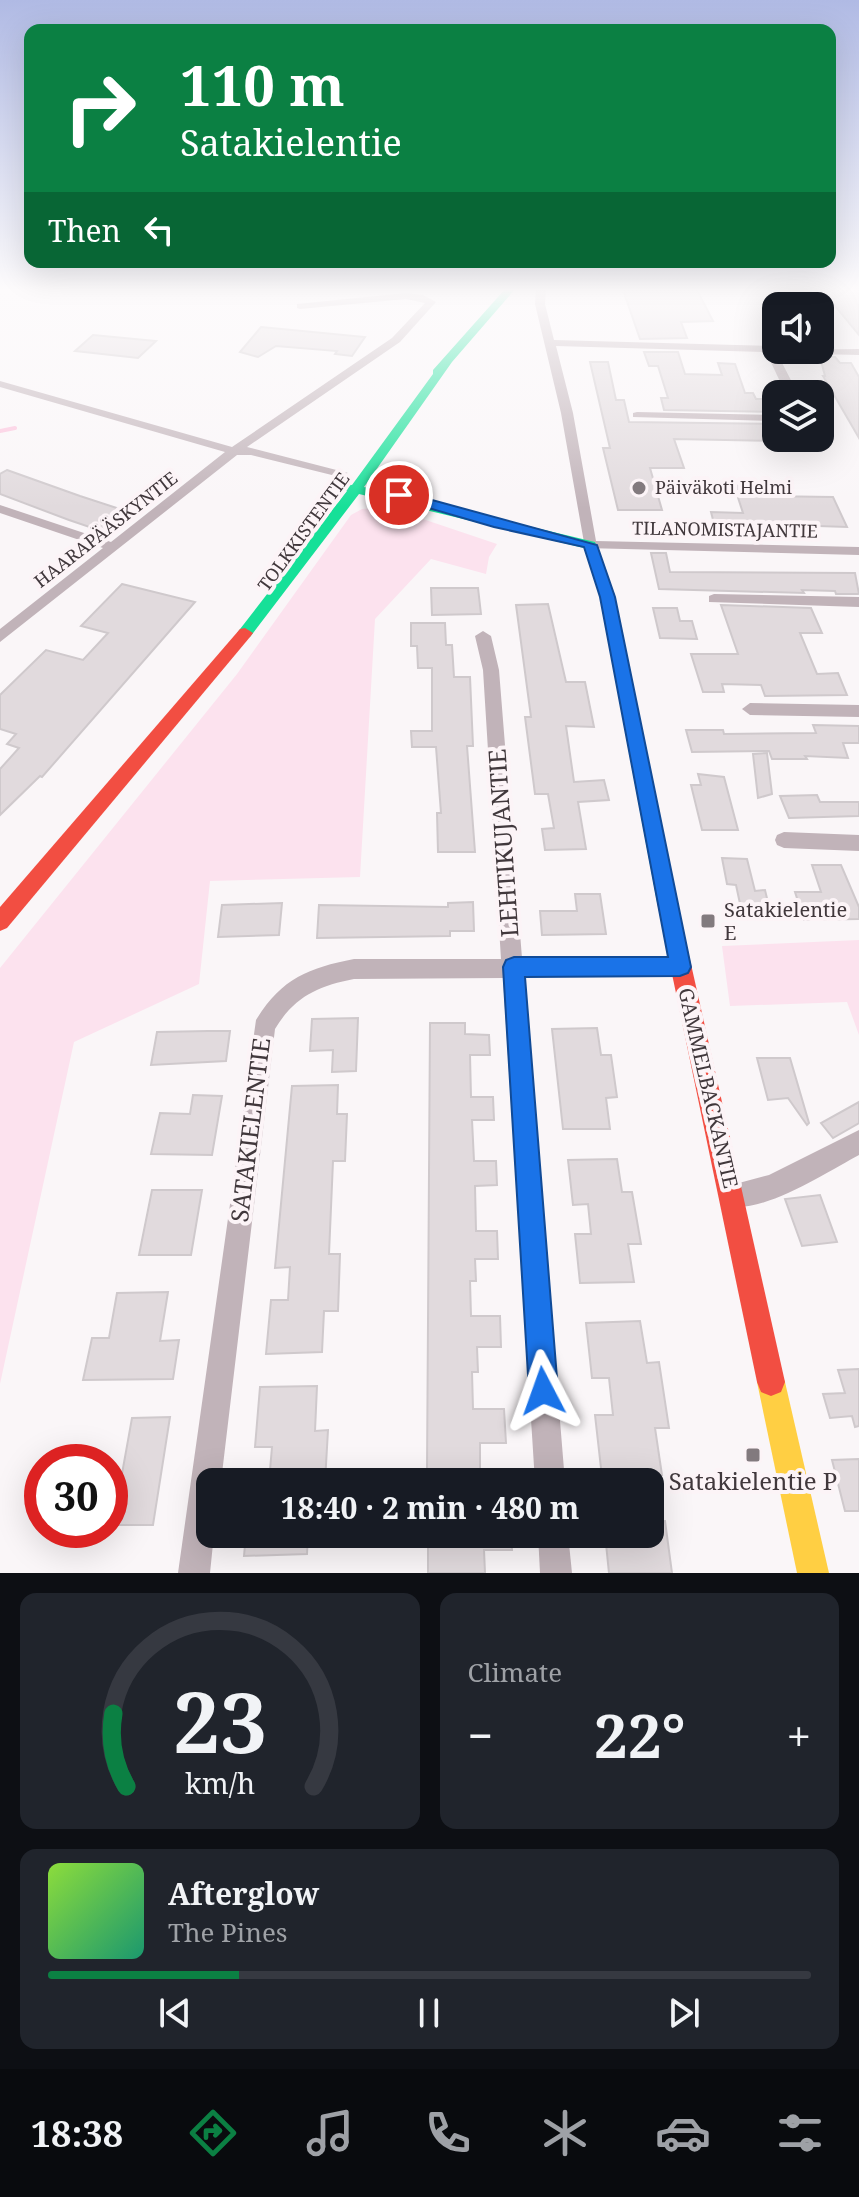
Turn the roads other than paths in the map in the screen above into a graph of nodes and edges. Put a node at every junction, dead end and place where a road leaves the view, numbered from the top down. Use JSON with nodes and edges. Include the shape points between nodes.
{"nodes":[{"id":1,"x":365,"y":361,"type":"edge"},
{"id":2,"x":448,"y":361,"type":"edge"},
{"id":3,"x":555,"y":361,"type":"edge"},
{"id":4,"x":0,"y":384,"type":"edge"},
{"id":5,"x":637,"y":415,"type":"dead end"},
{"id":6,"x":762,"y":418,"type":"edge"},
{"id":7,"x":234,"y":451,"type":"junction"},
{"id":8,"x":349,"y":483,"type":"junction"},
{"id":9,"x":0,"y":509,"type":"edge"},
{"id":10,"x":590,"y":545,"type":"junction"},
{"id":11,"x":112,"y":547,"type":"junction"},
{"id":12,"x":859,"y":551,"type":"edge"},
{"id":13,"x":714,"y":599,"type":"dead end"},
{"id":14,"x":859,"y":602,"type":"edge"},
{"id":15,"x":483,"y":636,"type":"dead end"},
{"id":16,"x":0,"y":637,"type":"edge"},
{"id":17,"x":750,"y":709,"type":"dead end"},
{"id":18,"x":859,"y":711,"type":"edge"},
{"id":19,"x":784,"y":840,"type":"dead end"},
{"id":20,"x":859,"y":843,"type":"edge"},
{"id":21,"x":0,"y":922,"type":"edge"},
{"id":22,"x":514,"y":967,"type":"junction"},
{"id":23,"x":680,"y":967,"type":"junction"},
{"id":24,"x":859,"y":1142,"type":"edge"},
{"id":25,"x":733,"y":1196,"type":"junction"},
{"id":26,"x":549,"y":1468,"type":"edge"},
{"id":27,"x":554,"y":1548,"type":"edge"},
{"id":28,"x":194,"y":1573,"type":"edge"},
{"id":29,"x":556,"y":1573,"type":"edge"},
{"id":30,"x":813,"y":1573,"type":"edge"}],
"edges":[{"from":1,"to":7,"type":"street","name":"HAARAPÄÄSKYNTIE"},
{"from":2,"to":8,"type":"street","name":"TOLKKISTENTIE","via":[[426,396]]},
{"from":3,"to":10,"type":"street"},
{"from":4,"to":7,"type":"street"},
{"from":5,"to":6,"type":"street"},
{"from":7,"to":8,"type":"street","via":[[249,460]]},
{"from":7,"to":11,"type":"street","name":"HAARAPÄÄSKYNTIE"},
{"from":8,"to":10,"type":"street"},
{"from":8,"to":21,"type":"street","name":"TOLKKISTENTIE","via":[[248,610],[207,677]]},
{"from":9,"to":11,"type":"street"},
{"from":10,"to":12,"type":"street","name":"TILANOMISTAJANTIE"},
{"from":10,"to":23,"type":"street","name":"GAMMELBACKANTIE","via":[[607,597]]},
{"from":11,"to":16,"type":"street","name":"HAARAPÄÄSKYNTIE"},
{"from":13,"to":14,"type":"street"},
{"from":15,"to":22,"type":"street","name":"LEHTIKUJANTIE","via":[[491,670]]},
{"from":17,"to":18,"type":"street"},
{"from":19,"to":20,"type":"street"},
{"from":22,"to":23,"type":"street","name":"SATAKIELENTIE"},
{"from":22,"to":26,"type":"street","name":"LEHTIKUJANTIE"},
{"from":22,"to":28,"type":"street","name":"SATAKIELENTIE","via":[[354,969],[320,975],[276,1005],[264,1027]]},
{"from":23,"to":25,"type":"street","name":"GAMMELBACKANTIE"},
{"from":24,"to":25,"type":"street","via":[[772,1187]]},
{"from":25,"to":30,"type":"street","name":"GAMMELBACKANTIE"},
{"from":27,"to":29,"type":"street"}]}
